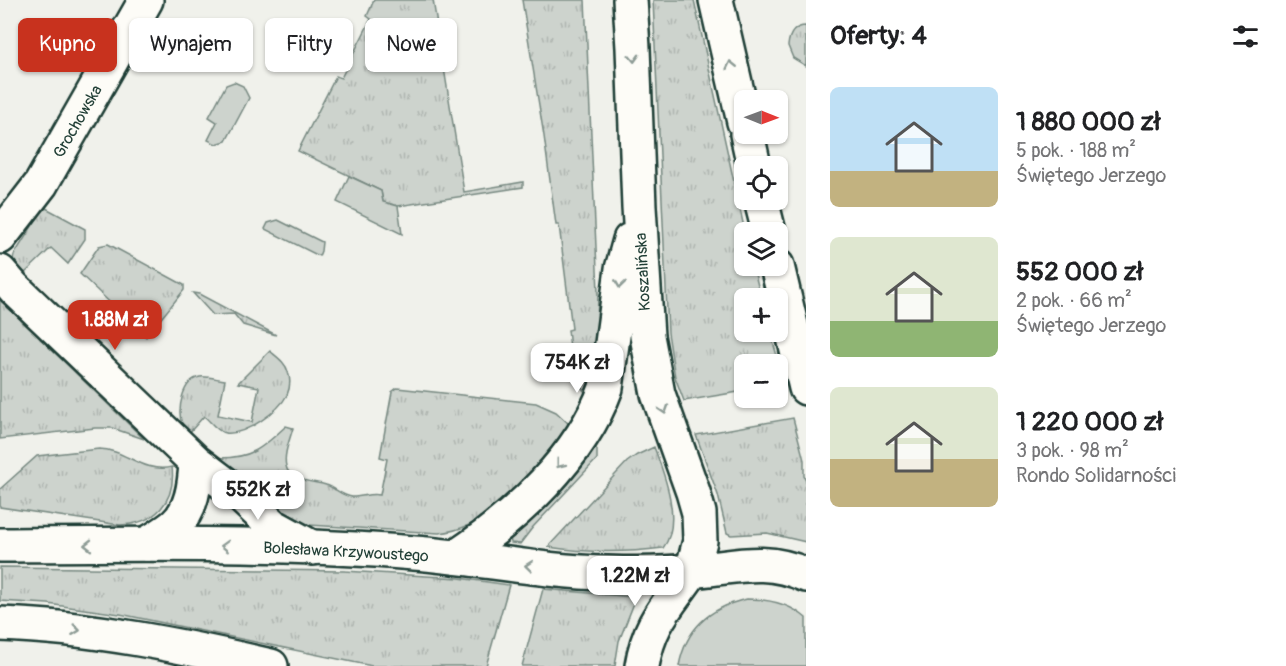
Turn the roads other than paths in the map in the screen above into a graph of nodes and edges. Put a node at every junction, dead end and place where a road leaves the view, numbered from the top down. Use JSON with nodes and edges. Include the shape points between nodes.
{"nodes":[{"id":1,"x":146,"y":0,"type":"edge"},
{"id":2,"x":630,"y":0,"type":"edge"},
{"id":3,"x":716,"y":0,"type":"edge"},
{"id":4,"x":737,"y":90,"type":"edge"},
{"id":5,"x":639,"y":207,"type":"junction"},
{"id":6,"x":0,"y":237,"type":"edge"},
{"id":7,"x":0,"y":272,"type":"edge"},
{"id":8,"x":779,"y":276,"type":"edge"},
{"id":9,"x":806,"y":388,"type":"edge"},
{"id":10,"x":196,"y":462,"type":"junction"},
{"id":11,"x":147,"y":544,"type":"junction"},
{"id":12,"x":0,"y":545,"type":"edge"},
{"id":13,"x":313,"y":548,"type":"junction"},
{"id":14,"x":456,"y":557,"type":"junction"},
{"id":15,"x":692,"y":571,"type":"junction"},
{"id":16,"x":806,"y":575,"type":"edge"},
{"id":17,"x":0,"y":624,"type":"edge"},
{"id":18,"x":271,"y":666,"type":"edge"},
{"id":19,"x":642,"y":666,"type":"edge"}],
"edges":[{"from":1,"to":6,"type":"street","name":"Grochowska","via":[[41,184]]},
{"from":2,"to":5,"type":"street","name":"Koszalińska","one_way":true},
{"from":4,"to":3,"type":"street","one_way":true},
{"from":5,"to":14,"type":"street","one_way":true,"via":[[622,269],[606,388],[600,405],[570,452],[539,488],[500,526]]},
{"from":5,"to":15,"type":"street","name":"Koszalińska","one_way":true,"via":[[645,314],[654,375],[699,513],[700,541]]},
{"from":7,"to":10,"type":"street"},
{"from":8,"to":9,"type":"street"},
{"from":10,"to":11,"type":"street","via":[[185,513]]},
{"from":10,"to":13,"type":"street","via":[[273,526]]},
{"from":11,"to":12,"type":"street","name":"Bolesława Krzywoustego","one_way":true},
{"from":13,"to":11,"type":"street","name":"Bolesława Krzywoustego","one_way":true},
{"from":13,"to":14,"type":"street","name":"Bolesława Krzywoustego"},
{"from":15,"to":14,"type":"street","name":"Bolesława Krzywoustego","one_way":true,"via":[[606,573]]},
{"from":15,"to":16,"type":"street","name":"Bolesława Krzywoustego","via":[[753,563]]},
{"from":15,"to":19,"type":"street","via":[[657,620],[645,646]]},
{"from":17,"to":18,"type":"street","one_way":true,"via":[[108,634]]}]}
